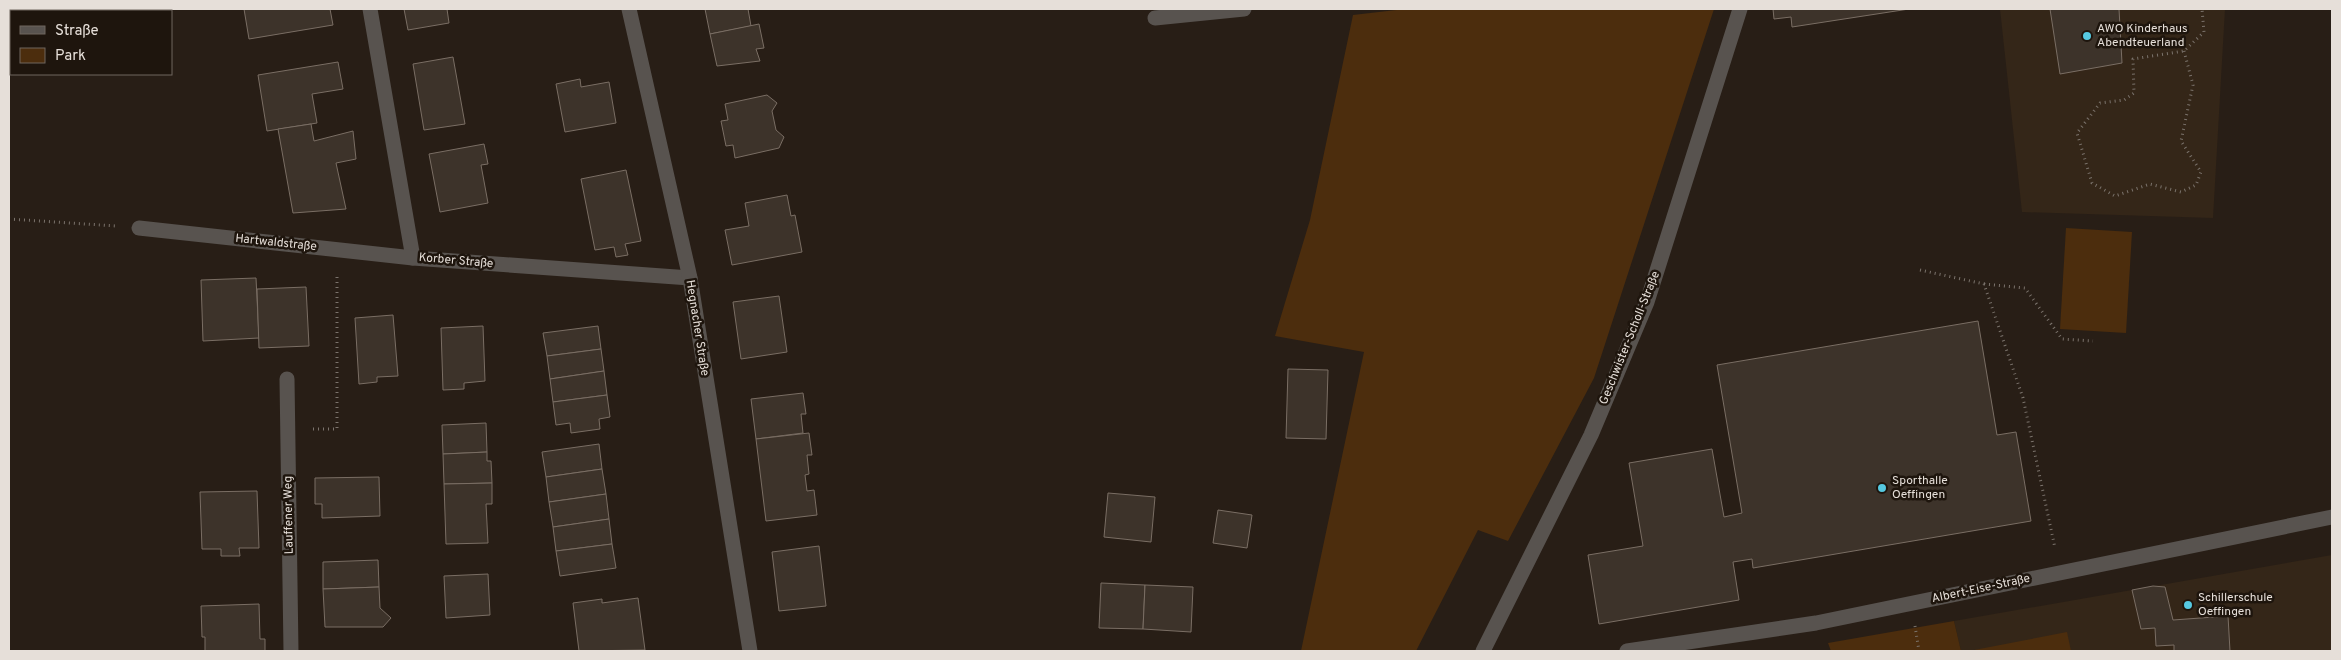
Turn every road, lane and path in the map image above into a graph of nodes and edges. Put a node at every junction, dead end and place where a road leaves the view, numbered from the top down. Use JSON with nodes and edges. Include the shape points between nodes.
{"nodes":[{"id":1,"x":370,"y":9,"type":"edge"},
{"id":2,"x":628,"y":9,"type":"edge"},
{"id":3,"x":1244,"y":9,"type":"edge"},
{"id":4,"x":1740,"y":9,"type":"edge"},
{"id":5,"x":2202,"y":9,"type":"edge"},
{"id":6,"x":1155,"y":18,"type":"dead end"},
{"id":7,"x":2184,"y":51,"type":"junction"},
{"id":8,"x":9,"y":219,"type":"edge"},
{"id":9,"x":139,"y":228,"type":"joint"},
{"id":10,"x":337,"y":250,"type":"junction"},
{"id":11,"x":413,"y":258,"type":"junction"},
{"id":12,"x":1920,"y":270,"type":"dead end"},
{"id":13,"x":690,"y":278,"type":"junction"},
{"id":14,"x":1984,"y":284,"type":"junction"},
{"id":15,"x":2093,"y":341,"type":"dead end"},
{"id":16,"x":287,"y":379,"type":"dead end"},
{"id":17,"x":287,"y":429,"type":"junction"},
{"id":18,"x":2332,"y":517,"type":"edge"},
{"id":19,"x":2061,"y":573,"type":"junction"},
{"id":20,"x":291,"y":651,"type":"edge"},
{"id":21,"x":750,"y":651,"type":"edge"},
{"id":22,"x":1483,"y":651,"type":"edge"},
{"id":23,"x":1627,"y":651,"type":"edge"}],
"edges":[{"from":1,"to":11,"type":"street","name":"Korber Straße"},
{"from":2,"to":13,"type":"street","name":"Hegnacher Straße"},
{"from":3,"to":6,"type":"street"},
{"from":4,"to":22,"type":"street","name":"Geschwister-Scholl-Straße","via":[[1647,302],[1591,434]]},
{"from":5,"to":7,"type":"path","via":[[2204,32]]},
{"from":7,"to":7,"type":"path","via":[[2133,59],[2134,93],[2124,100],[2100,103],[2077,133],[2092,183],[2115,196],[2150,184],[2181,192],[2196,185],[2201,172],[2181,140],[2193,85]]},
{"from":8,"to":9,"type":"path"},
{"from":9,"to":10,"type":"street","name":"Hartwaldstraße"},
{"from":10,"to":11,"type":"street","name":"Hartwaldstraße"},
{"from":10,"to":17,"type":"path","via":[[336,429]]},
{"from":11,"to":13,"type":"street","name":"Korber Straße"},
{"from":12,"to":14,"type":"path"},
{"from":13,"to":21,"type":"street","name":"Hegnacher Straße"},
{"from":14,"to":15,"type":"path","via":[[2025,288],[2062,339]]},
{"from":14,"to":19,"type":"path","via":[[2023,398]]},
{"from":16,"to":17,"type":"street","name":"Lauffener Weg"},
{"from":17,"to":20,"type":"street","name":"Lauffener Weg"},
{"from":18,"to":19,"type":"street","name":"Albert-Eise-Straße"},
{"from":19,"to":23,"type":"street","name":"Albert-Eise-Straße","via":[[1816,623]]}]}
